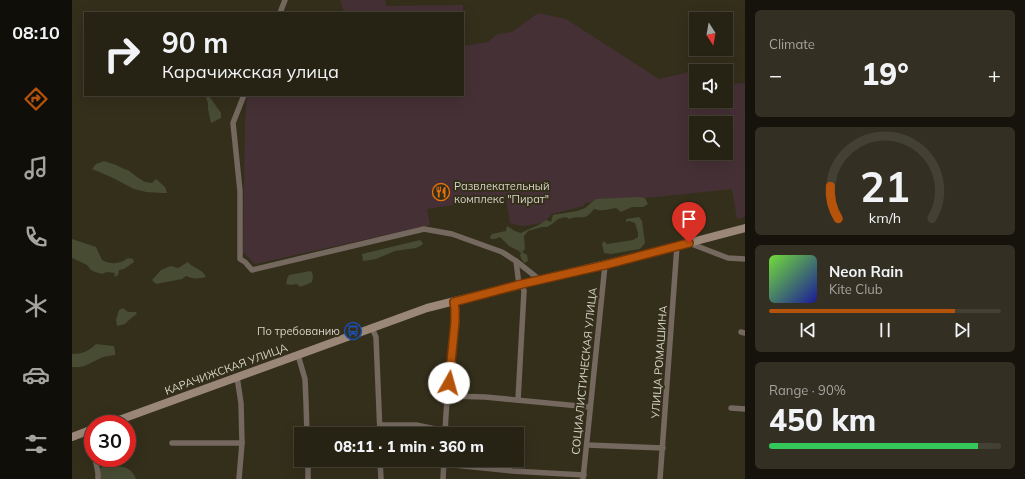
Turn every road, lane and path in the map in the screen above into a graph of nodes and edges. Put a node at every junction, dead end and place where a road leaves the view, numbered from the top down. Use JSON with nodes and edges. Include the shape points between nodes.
{"nodes":[{"id":1,"x":285,"y":0,"type":"edge"},
{"id":2,"x":280,"y":12,"type":"edge"},
{"id":3,"x":244,"y":96,"type":"edge"},
{"id":4,"x":745,"y":228,"type":"edge"},
{"id":5,"x":689,"y":243,"type":"junction"},
{"id":6,"x":677,"y":246,"type":"junction"},
{"id":7,"x":745,"y":259,"type":"edge"},
{"id":8,"x":516,"y":261,"type":"junction"},
{"id":9,"x":605,"y":265,"type":"junction"},
{"id":10,"x":540,"y":280,"type":"junction"},
{"id":11,"x":520,"y":285,"type":"junction"},
{"id":12,"x":454,"y":302,"type":"junction"},
{"id":13,"x":372,"y":328,"type":"junction"},
{"id":14,"x":298,"y":355,"type":"junction"},
{"id":15,"x":237,"y":378,"type":"junction"},
{"id":16,"x":447,"y":396,"type":"junction"},
{"id":17,"x":518,"y":400,"type":"junction"},
{"id":18,"x":590,"y":407,"type":"junction"},
{"id":19,"x":731,"y":408,"type":"dead end"},
{"id":20,"x":745,"y":409,"type":"edge"},
{"id":21,"x":133,"y":415,"type":"edge"},
{"id":22,"x":380,"y":425,"type":"joint"},
{"id":23,"x":307,"y":427,"type":"edge"},
{"id":24,"x":421,"y":427,"type":"edge"},
{"id":25,"x":445,"y":427,"type":"edge"},
{"id":26,"x":84,"y":432,"type":"edge"},
{"id":27,"x":72,"y":437,"type":"edge"},
{"id":28,"x":172,"y":443,"type":"dead end"},
{"id":29,"x":242,"y":443,"type":"junction"},
{"id":30,"x":587,"y":445,"type":"junction"},
{"id":31,"x":663,"y":448,"type":"junction"},
{"id":32,"x":97,"y":467,"type":"edge"},
{"id":33,"x":308,"y":467,"type":"edge"},
{"id":34,"x":380,"y":467,"type":"edge"},
{"id":35,"x":444,"y":467,"type":"edge"},
{"id":36,"x":482,"y":467,"type":"edge"},
{"id":37,"x":512,"y":471,"type":"junction"},
{"id":38,"x":584,"y":477,"type":"edge"},
{"id":39,"x":98,"y":479,"type":"edge"},
{"id":40,"x":239,"y":479,"type":"edge"},
{"id":41,"x":308,"y":479,"type":"edge"},
{"id":42,"x":381,"y":479,"type":"edge"},
{"id":43,"x":443,"y":479,"type":"edge"},
{"id":44,"x":511,"y":479,"type":"edge"},
{"id":45,"x":660,"y":479,"type":"edge"}],
"edges":[{"from":1,"to":2,"type":"street"},
{"from":3,"to":8,"type":"street","via":[[234,123],[240,191],[240,259],[252,270],[424,229],[452,234],[502,252]]},
{"from":4,"to":5,"type":"main road","name":"КАРАЧИЖСКАЯ УЛИЦА"},
{"from":5,"to":6,"type":"main road","name":"КАРАЧИЖСКАЯ УЛИЦА"},
{"from":5,"to":7,"type":"street","via":[[728,258]]},
{"from":6,"to":9,"type":"main road","name":"КАРАЧИЖСКАЯ УЛИЦА"},
{"from":6,"to":31,"type":"street","name":"УЛИЦА РОМАШИНА"},
{"from":8,"to":10,"type":"street"},
{"from":8,"to":11,"type":"street"},
{"from":9,"to":10,"type":"main road","name":"КАРАЧИЖСКАЯ УЛИЦА"},
{"from":9,"to":18,"type":"street","name":"СОЦИАЛИСТИЧЕСКАЯ УЛИЦА"},
{"from":10,"to":11,"type":"main road","name":"КАРАЧИЖСКАЯ УЛИЦА"},
{"from":11,"to":12,"type":"main road","name":"КАРАЧИЖСКАЯ УЛИЦА"},
{"from":11,"to":17,"type":"street","via":[[524,291]]},
{"from":12,"to":13,"type":"main road","name":"КАРАЧИЖСКАЯ УЛИЦА","via":[[427,308]]},
{"from":12,"to":16,"type":"street","via":[[455,322]]},
{"from":13,"to":14,"type":"main road","name":"КАРАЧИЖСКАЯ УЛИЦА"},
{"from":13,"to":22,"type":"street","via":[[376,337]]},
{"from":14,"to":15,"type":"main road","name":"КАРАЧИЖСКАЯ УЛИЦА"},
{"from":14,"to":23,"type":"street","via":[[304,379]]},
{"from":15,"to":21,"type":"main road","name":"КАРАЧИЖСКАЯ УЛИЦА"},
{"from":15,"to":29,"type":"street"},
{"from":16,"to":17,"type":"street"},
{"from":16,"to":25,"type":"street"},
{"from":17,"to":18,"type":"street"},
{"from":18,"to":30,"type":"street","name":"СОЦИАЛИСТИЧЕСКАЯ УЛИЦА"},
{"from":19,"to":20,"type":"street"},
{"from":22,"to":24,"type":"street"},
{"from":26,"to":27,"type":"main road"},
{"from":28,"to":29,"type":"street"},
{"from":29,"to":40,"type":"street"},
{"from":30,"to":31,"type":"street"},
{"from":30,"to":38,"type":"street","name":"СОЦИАЛИСТИЧЕСКАЯ УЛИЦА"},
{"from":31,"to":45,"type":"street","name":"УЛИЦА РОМАШИНА"},
{"from":32,"to":39,"type":"street"},
{"from":33,"to":41,"type":"street"},
{"from":34,"to":42,"type":"street"},
{"from":35,"to":43,"type":"street"},
{"from":36,"to":37,"type":"street"},
{"from":37,"to":38,"type":"street"},
{"from":37,"to":44,"type":"street"}]}
